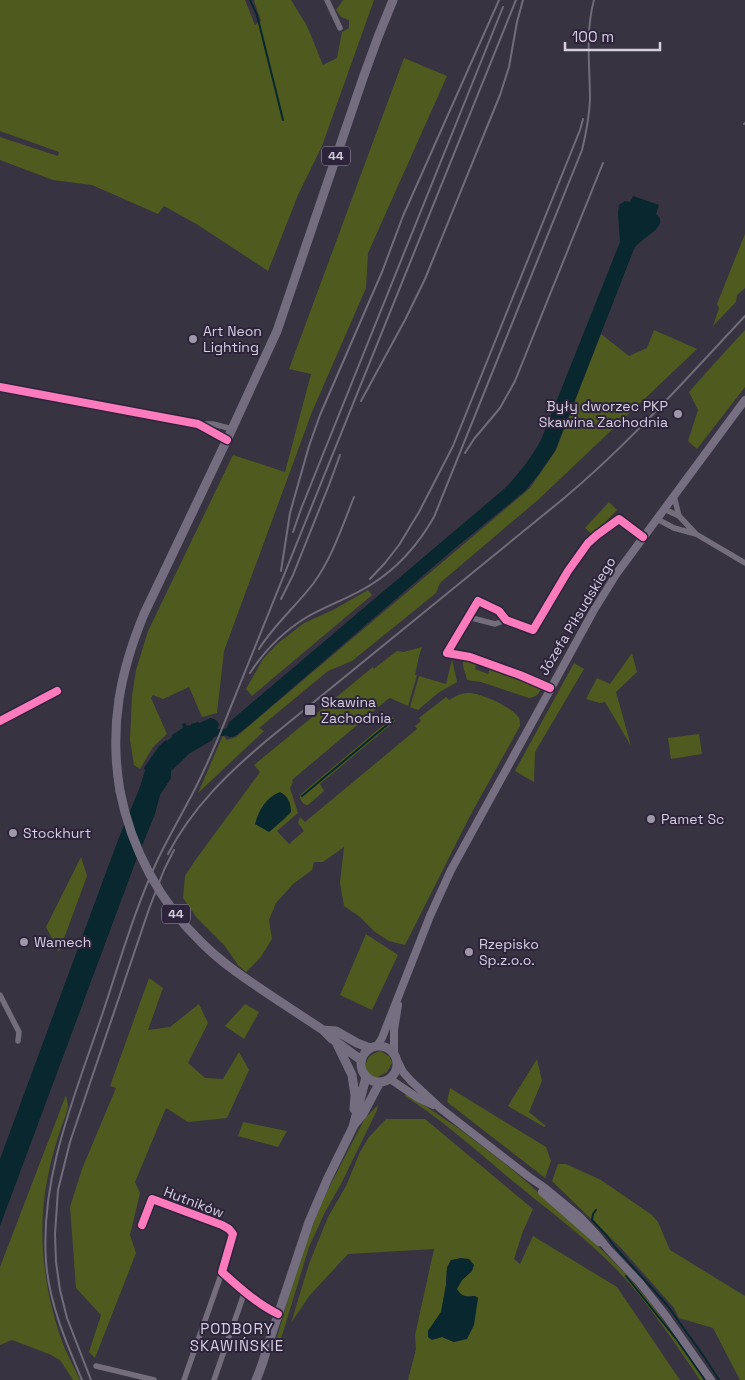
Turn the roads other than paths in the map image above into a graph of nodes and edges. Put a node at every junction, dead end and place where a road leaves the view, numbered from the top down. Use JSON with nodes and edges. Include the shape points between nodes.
{"nodes":[{"id":1,"x":327,"y":0,"type":"edge"},
{"id":2,"x":393,"y":0,"type":"edge"},
{"id":3,"x":340,"y":28,"type":"dead end"},
{"id":4,"x":0,"y":386,"type":"edge"},
{"id":5,"x":745,"y":400,"type":"edge"},
{"id":6,"x":198,"y":424,"type":"junction"},
{"id":7,"x":232,"y":429,"type":"junction"},
{"id":8,"x":227,"y":440,"type":"junction"},
{"id":9,"x":674,"y":496,"type":"junction"},
{"id":10,"x":664,"y":509,"type":"junction"},
{"id":11,"x":679,"y":516,"type":"junction"},
{"id":12,"x":656,"y":519,"type":"junction"},
{"id":13,"x":696,"y":534,"type":"junction"},
{"id":14,"x":643,"y":537,"type":"junction"},
{"id":15,"x":745,"y":563,"type":"edge"},
{"id":16,"x":468,"y":617,"type":"junction"},
{"id":17,"x":506,"y":620,"type":"junction"},
{"id":18,"x":550,"y":688,"type":"junction"},
{"id":19,"x":57,"y":691,"type":"dead end"},
{"id":20,"x":0,"y":721,"type":"edge"},
{"id":21,"x":0,"y":995,"type":"edge"},
{"id":22,"x":399,"y":998,"type":"junction"},
{"id":23,"x":324,"y":1030,"type":"junction"},
{"id":24,"x":18,"y":1041,"type":"dead end"},
{"id":25,"x":336,"y":1042,"type":"junction"},
{"id":26,"x":374,"y":1047,"type":"junction"},
{"id":27,"x":394,"y":1052,"type":"junction"},
{"id":28,"x":362,"y":1060,"type":"junction"},
{"id":29,"x":398,"y":1062,"type":"junction"},
{"id":30,"x":366,"y":1077,"type":"junction"},
{"id":31,"x":390,"y":1079,"type":"junction"},
{"id":32,"x":380,"y":1082,"type":"junction"},
{"id":33,"x":440,"y":1108,"type":"junction"},
{"id":34,"x":353,"y":1127,"type":"junction"},
{"id":35,"x":142,"y":1225,"type":"dead end"},
{"id":36,"x":222,"y":1272,"type":"junction"},
{"id":37,"x":244,"y":1291,"type":"junction"},
{"id":38,"x":278,"y":1314,"type":"junction"},
{"id":39,"x":96,"y":1366,"type":"dead end"},
{"id":40,"x":154,"y":1380,"type":"edge"},
{"id":41,"x":184,"y":1380,"type":"edge"},
{"id":42,"x":214,"y":1380,"type":"edge"},
{"id":43,"x":256,"y":1380,"type":"edge"},
{"id":44,"x":711,"y":1380,"type":"edge"}],
"edges":[{"from":1,"to":3,"type":"street"},
{"from":2,"to":7,"type":"main road","number":"44","via":[[277,330]]},
{"from":4,"to":6,"type":"street"},
{"from":5,"to":9,"type":"main road","name":"Józefa Piłsudskiego"},
{"from":6,"to":7,"type":"street"},
{"from":6,"to":8,"type":"street"},
{"from":7,"to":8,"type":"main road","number":"44"},
{"from":8,"to":23,"type":"main road","number":"44","bridge":true,"via":[[128,654],[116,730],[120,791],[141,857],[157,887],[183,922],[236,972]]},
{"from":9,"to":10,"type":"main road","name":"Józefa Piłsudskiego"},
{"from":9,"to":11,"type":"street"},
{"from":10,"to":11,"type":"street"},
{"from":10,"to":12,"type":"main road","name":"Józefa Piłsudskiego"},
{"from":11,"to":13,"type":"street"},
{"from":12,"to":13,"type":"street"},
{"from":12,"to":14,"type":"main road","name":"Józefa Piłsudskiego"},
{"from":13,"to":15,"type":"street"},
{"from":14,"to":17,"type":"street","via":[[619,519],[614,522],[588,543],[533,630]]},
{"from":14,"to":18,"type":"main road","name":"Józefa Piłsudskiego","via":[[602,595]]},
{"from":16,"to":17,"type":"street","via":[[494,624]]},
{"from":16,"to":17,"type":"street","via":[[478,601],[499,611]]},
{"from":16,"to":18,"type":"street","via":[[447,652],[470,657]]},
{"from":18,"to":22,"type":"main road","name":"Józefa Piłsudskiego","via":[[446,880]]},
{"from":19,"to":20,"type":"street"},
{"from":21,"to":24,"type":"street","via":[[19,1032]]},
{"from":22,"to":26,"type":"main road","name":"Józefa Piłsudskiego","via":[[382,1038]]},
{"from":22,"to":27,"type":"main road","name":"Józefa Piłsudskiego"},
{"from":23,"to":25,"type":"main road","number":"44"},
{"from":23,"to":26,"type":"main road","number":"44","via":[[336,1031],[357,1043]]},
{"from":25,"to":28,"type":"main road","number":"44"},
{"from":25,"to":34,"type":"main road","number":"44","via":[[354,1081]]},
{"from":26,"to":27,"type":"main road","number":"44"},
{"from":26,"to":28,"type":"main road","via":[[365,1053]]},
{"from":27,"to":29,"type":"main road"},
{"from":28,"to":30,"type":"main road","number":"44","via":[[362,1071]]},
{"from":29,"to":31,"type":"main road","via":[[397,1070]]},
{"from":29,"to":33,"type":"main road","via":[[411,1081]]},
{"from":30,"to":32,"type":"main road"},
{"from":30,"to":34,"type":"main road","number":"44"},
{"from":31,"to":32,"type":"main road"},
{"from":31,"to":33,"type":"main road"},
{"from":32,"to":34,"type":"main road","number":"44","via":[[364,1114]]},
{"from":33,"to":44,"type":"main road","via":[[579,1216],[640,1283]]},
{"from":34,"to":38,"type":"main road","number":"44","via":[[309,1222]]},
{"from":35,"to":36,"type":"street","name":"Hutników","via":[[152,1199],[229,1229],[233,1234]]},
{"from":36,"to":37,"type":"street"},
{"from":36,"to":41,"type":"street","name":"Hutników"},
{"from":37,"to":38,"type":"street"},
{"from":37,"to":42,"type":"street"},
{"from":38,"to":43,"type":"main road","number":"44"},
{"from":39,"to":40,"type":"street"}]}
